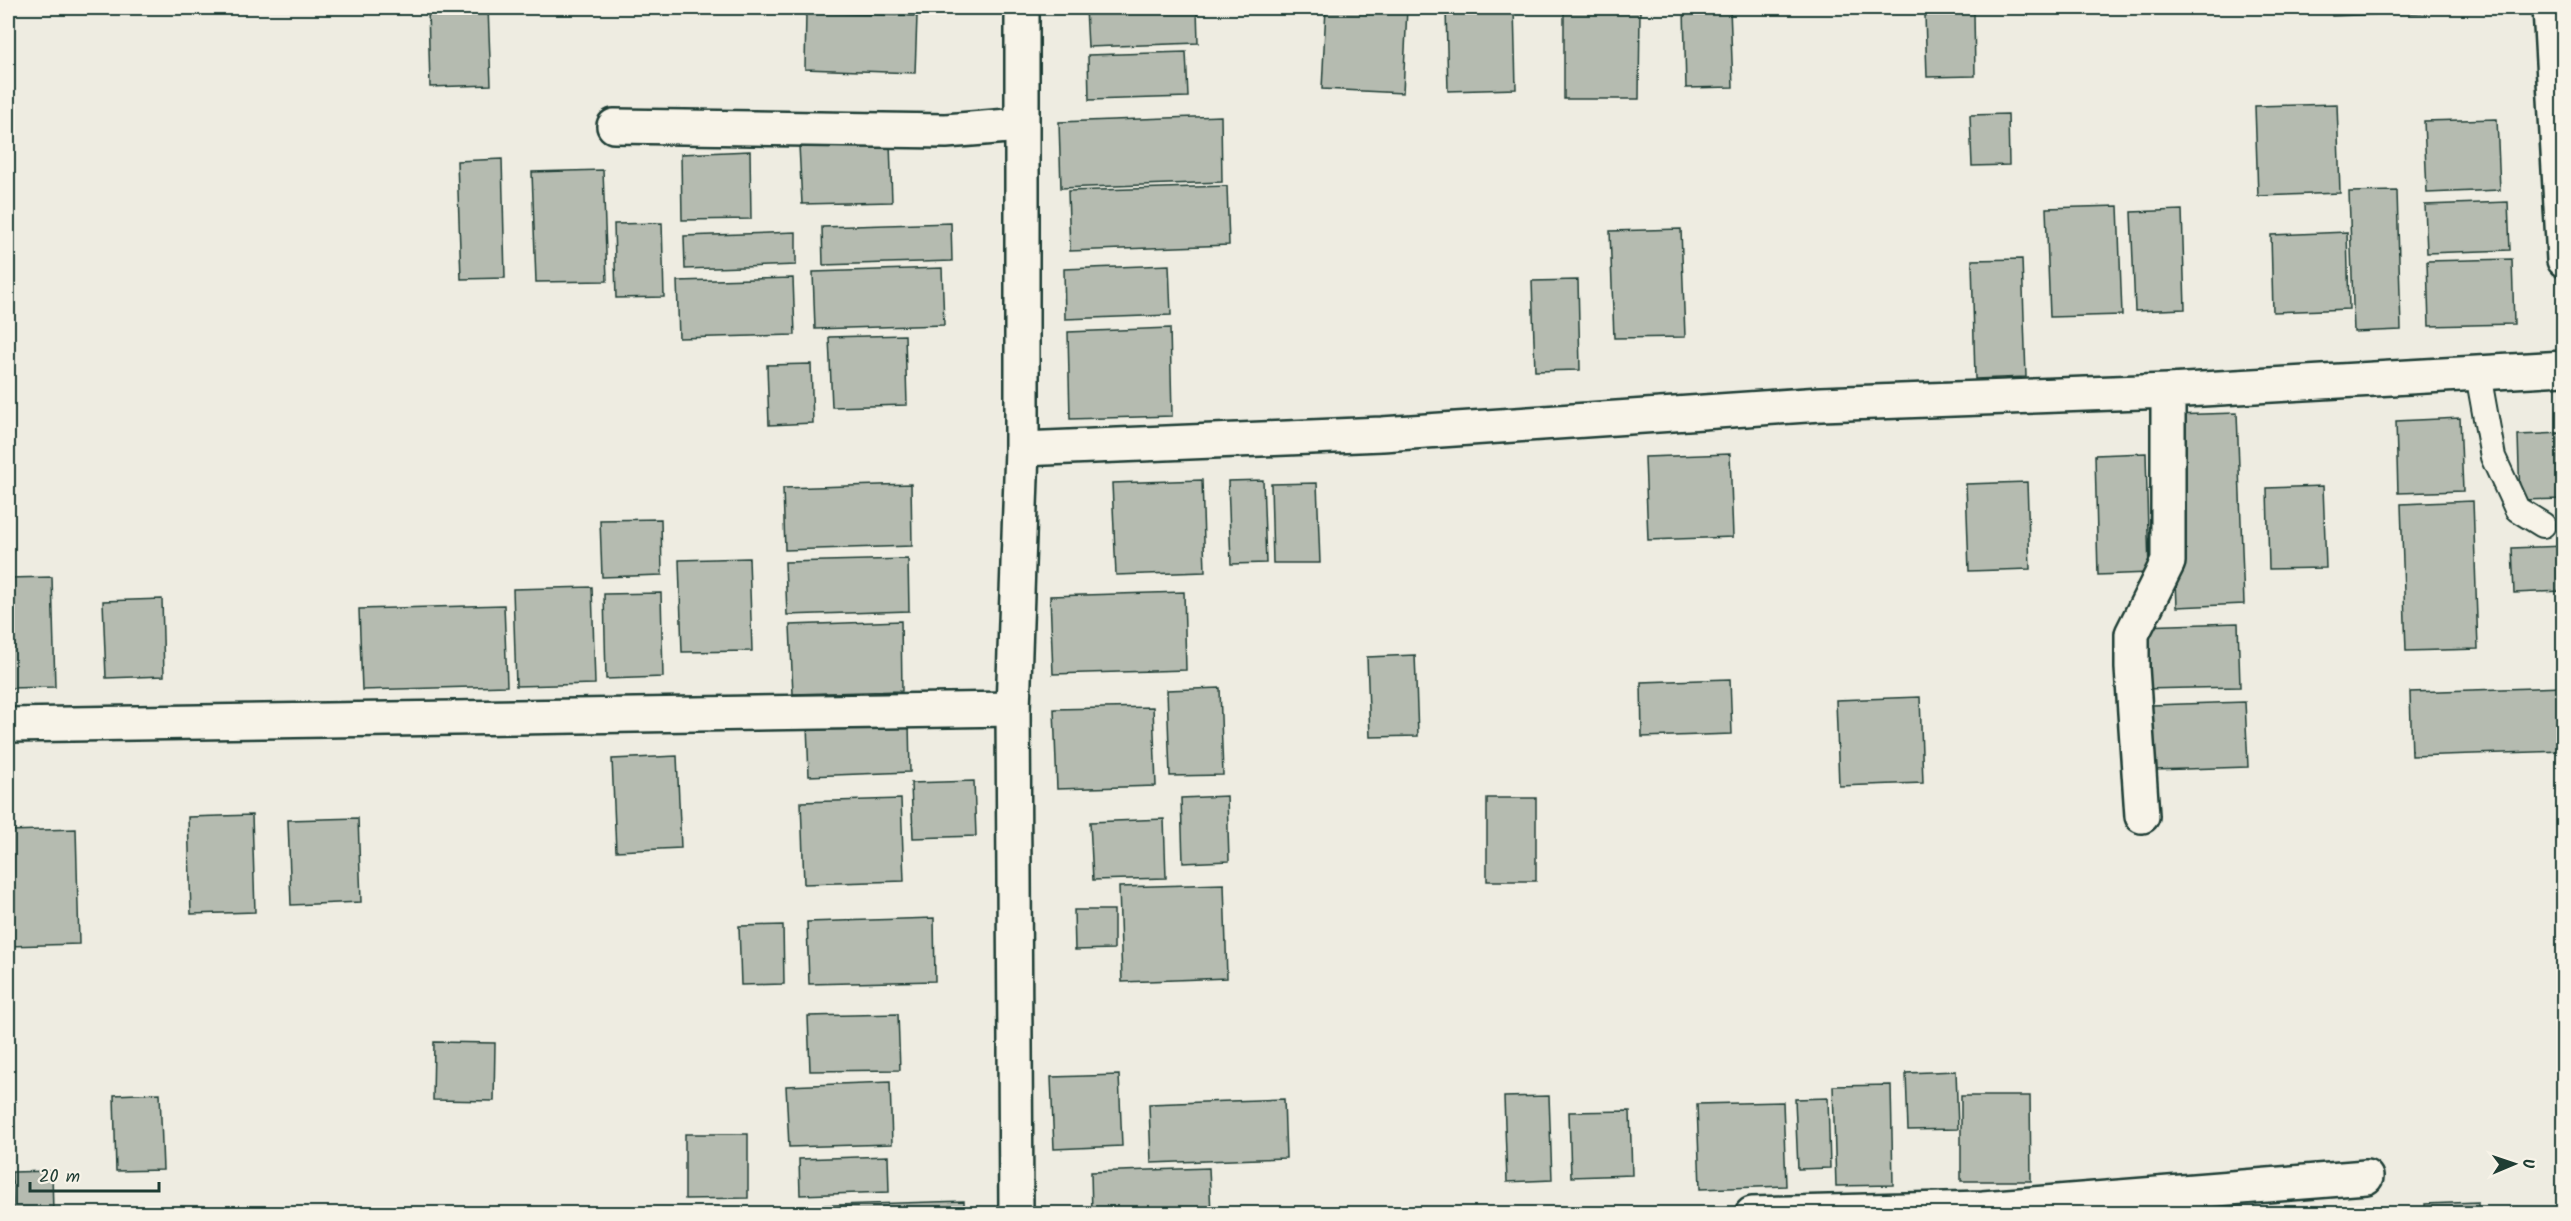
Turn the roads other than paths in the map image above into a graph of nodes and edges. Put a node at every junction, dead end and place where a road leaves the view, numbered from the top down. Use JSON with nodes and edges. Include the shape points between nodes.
{"nodes":[{"id":1,"x":1022,"y":8,"type":"edge"},
{"id":2,"x":2550,"y":8,"type":"edge"},
{"id":3,"x":1021,"y":125,"type":"junction"},
{"id":4,"x":614,"y":126,"type":"dead end"},
{"id":5,"x":2564,"y":260,"type":"edge"},
{"id":6,"x":2564,"y":368,"type":"edge"},
{"id":7,"x":2478,"y":374,"type":"junction"},
{"id":8,"x":2168,"y":391,"type":"junction"},
{"id":9,"x":1022,"y":449,"type":"junction"},
{"id":10,"x":2543,"y":525,"type":"dead end"},
{"id":11,"x":1013,"y":709,"type":"junction"},
{"id":12,"x":8,"y":725,"type":"edge"},
{"id":13,"x":2142,"y":816,"type":"dead end"},
{"id":14,"x":2366,"y":1177,"type":"dead end"},
{"id":15,"x":1017,"y":1214,"type":"edge"},
{"id":16,"x":1752,"y":1214,"type":"edge"}],
"edges":[{"from":1,"to":3,"type":"street"},
{"from":2,"to":5,"type":"street"},
{"from":3,"to":4,"type":"street","via":[[946,130]]},
{"from":3,"to":9,"type":"street"},
{"from":6,"to":7,"type":"street"},
{"from":7,"to":8,"type":"street"},
{"from":7,"to":10,"type":"lane","via":[[2493,457],[2517,509]]},
{"from":8,"to":9,"type":"street","via":[[1821,404],[1382,434]]},
{"from":8,"to":13,"type":"street","via":[[2168,562],[2132,634]]},
{"from":9,"to":11,"type":"street"},
{"from":11,"to":12,"type":"street"},
{"from":11,"to":15,"type":"street"},
{"from":14,"to":16,"type":"street","via":[[1983,1208]]}]}
